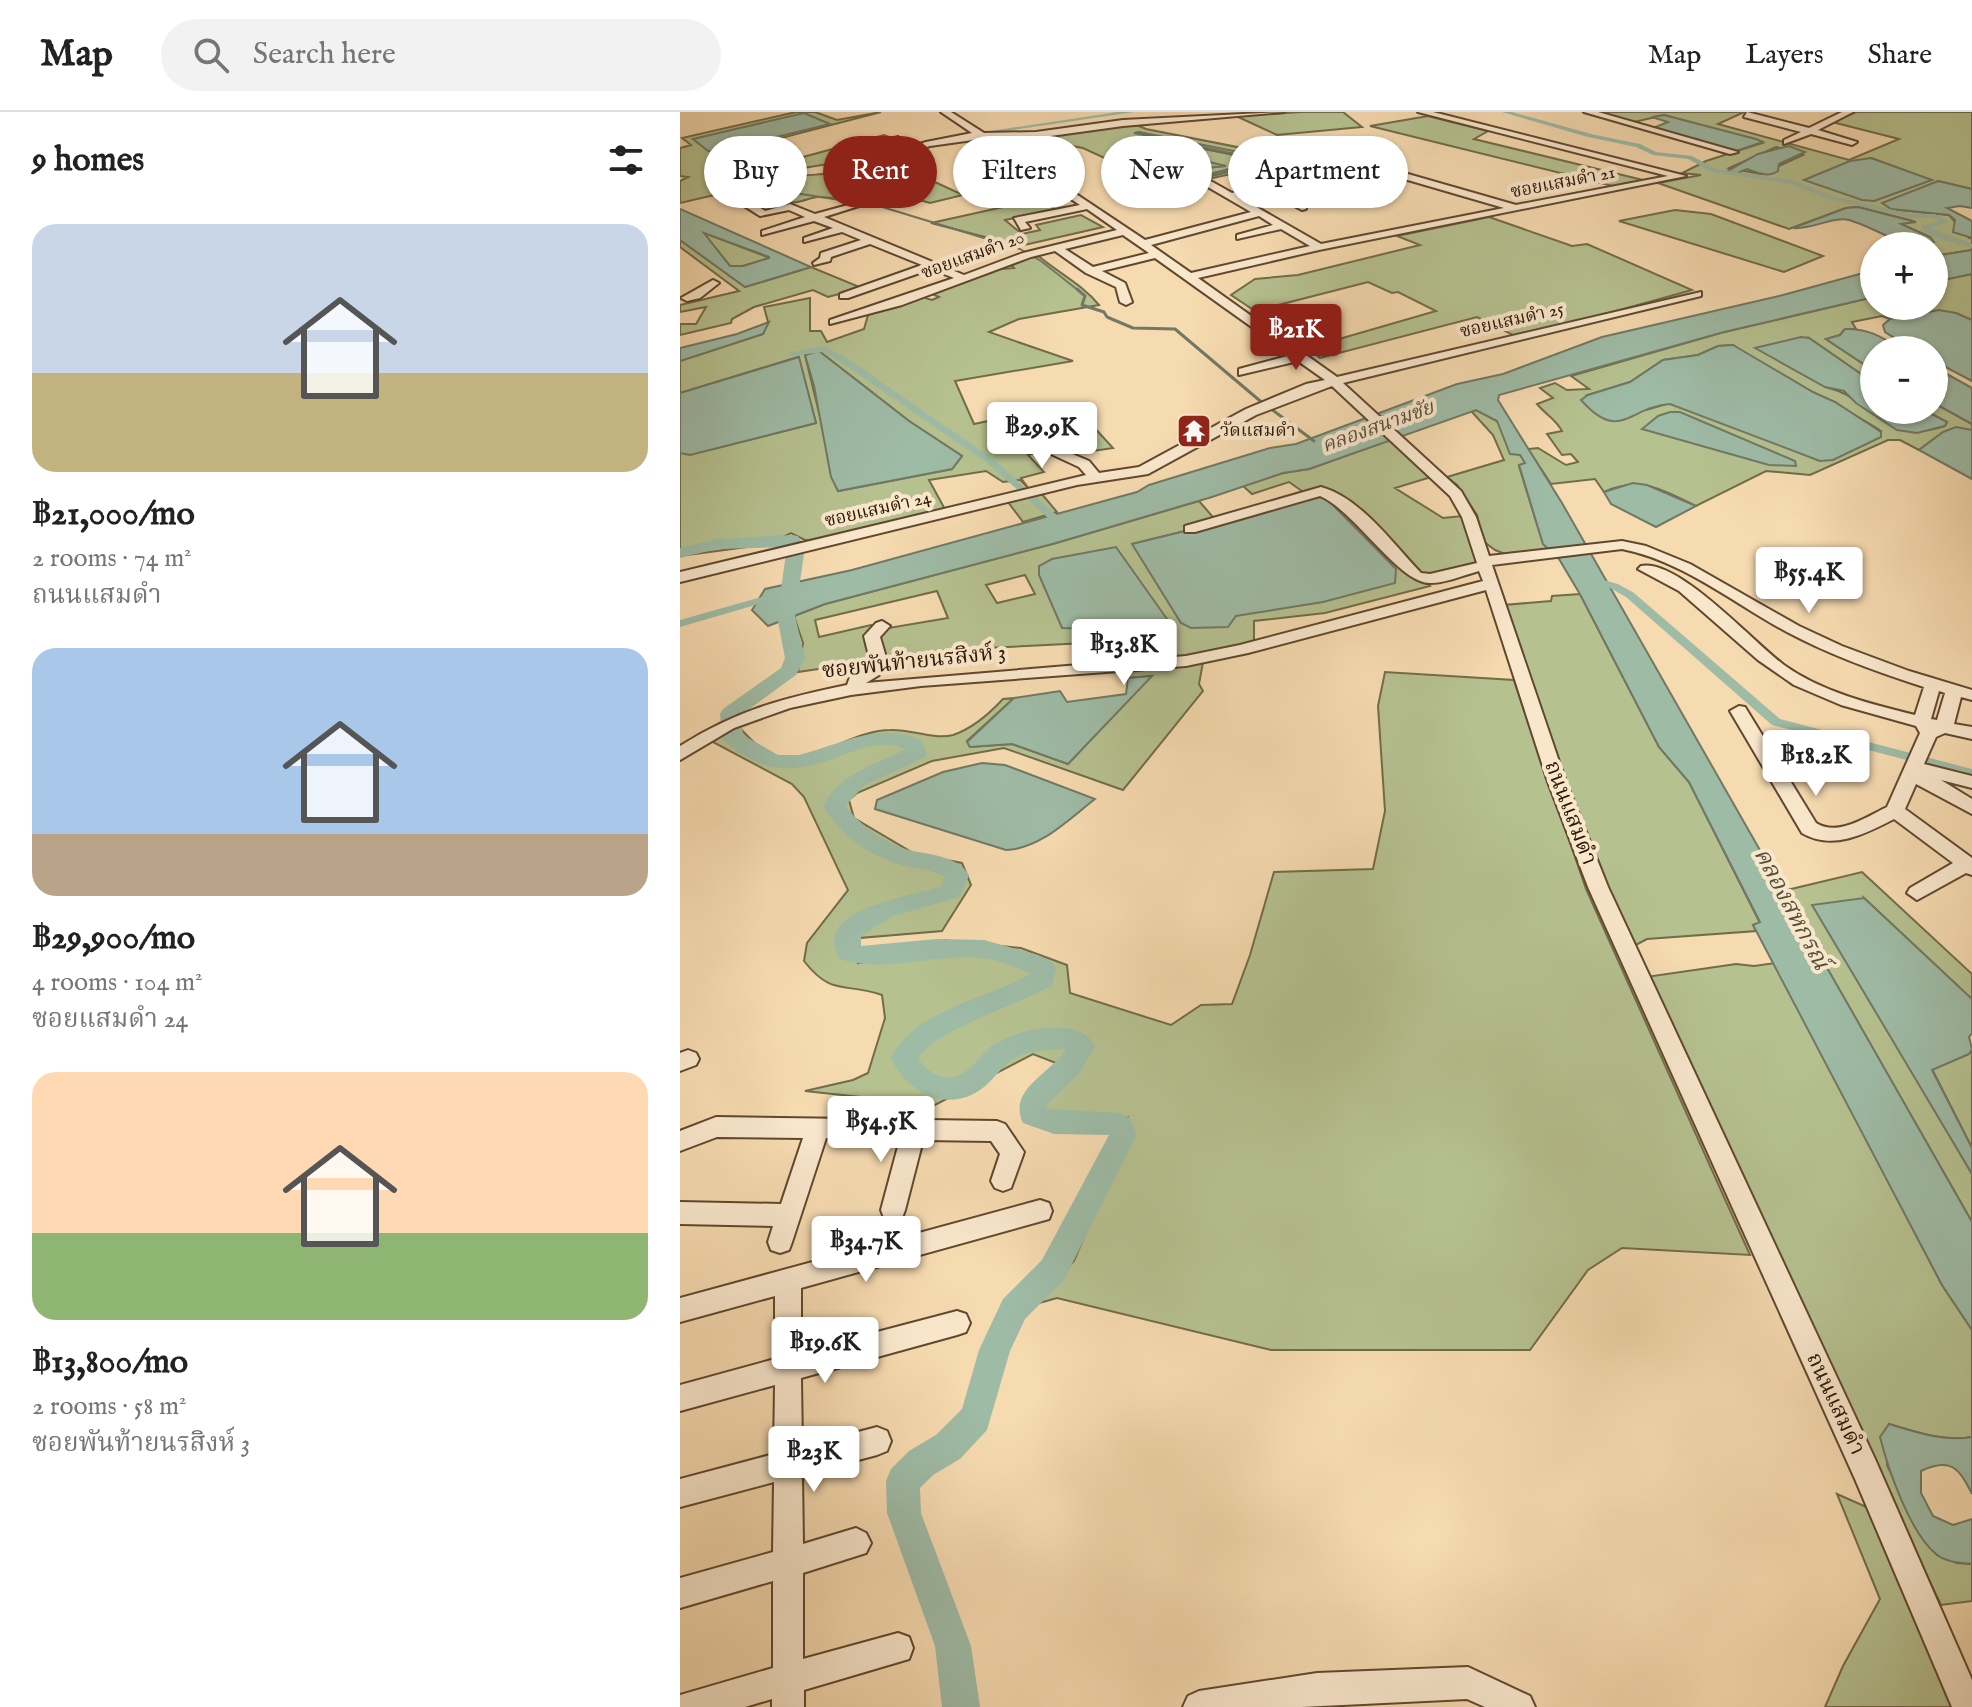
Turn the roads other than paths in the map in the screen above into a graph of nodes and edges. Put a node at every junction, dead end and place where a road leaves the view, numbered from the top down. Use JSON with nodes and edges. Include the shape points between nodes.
{"nodes":[{"id":1,"x":945,"y":112,"type":"edge"},
{"id":2,"x":1280,"y":112,"type":"edge"},
{"id":3,"x":1422,"y":112,"type":"edge"},
{"id":4,"x":1588,"y":112,"type":"edge"},
{"id":5,"x":1787,"y":112,"type":"edge"},
{"id":6,"x":1849,"y":112,"type":"edge"},
{"id":7,"x":1747,"y":115,"type":"dead end"},
{"id":8,"x":1767,"y":120,"type":"junction"},
{"id":9,"x":1751,"y":126,"type":"dead end"},
{"id":10,"x":1816,"y":130,"type":"junction"},
{"id":11,"x":978,"y":135,"type":"junction"},
{"id":12,"x":1787,"y":142,"type":"dead end"},
{"id":13,"x":937,"y":143,"type":"edge"},
{"id":14,"x":1733,"y":152,"type":"dead end"},
{"id":15,"x":1831,"y":152,"type":"dead end"},
{"id":16,"x":1408,"y":177,"type":"edge"},
{"id":17,"x":807,"y":202,"type":"edge"},
{"id":18,"x":821,"y":202,"type":"dead end"},
{"id":19,"x":1085,"y":203,"type":"edge"},
{"id":20,"x":1089,"y":206,"type":"junction"},
{"id":21,"x":751,"y":208,"type":"edge"},
{"id":22,"x":775,"y":208,"type":"edge"},
{"id":23,"x":799,"y":208,"type":"edge"},
{"id":24,"x":843,"y":208,"type":"edge"},
{"id":25,"x":1251,"y":208,"type":"edge"},
{"id":26,"x":1517,"y":208,"type":"junction"},
{"id":27,"x":1260,"y":213,"type":"junction"},
{"id":28,"x":816,"y":217,"type":"junction"},
{"id":29,"x":1282,"y":226,"type":"junction"},
{"id":30,"x":843,"y":228,"type":"junction"},
{"id":31,"x":1025,"y":228,"type":"dead end"},
{"id":32,"x":1125,"y":231,"type":"junction"},
{"id":33,"x":766,"y":233,"type":"dead end"},
{"id":34,"x":1241,"y":237,"type":"dead end"},
{"id":35,"x":808,"y":240,"type":"dead end"},
{"id":36,"x":871,"y":240,"type":"junction"},
{"id":37,"x":1143,"y":244,"type":"junction"},
{"id":38,"x":1056,"y":247,"type":"junction"},
{"id":39,"x":1319,"y":247,"type":"junction"},
{"id":40,"x":1091,"y":253,"type":"dead end"},
{"id":41,"x":1158,"y":254,"type":"junction"},
{"id":42,"x":1074,"y":260,"type":"junction"},
{"id":43,"x":818,"y":263,"type":"dead end"},
{"id":44,"x":932,"y":265,"type":"junction"},
{"id":45,"x":1090,"y":271,"type":"junction"},
{"id":46,"x":1190,"y":277,"type":"junction"},
{"id":47,"x":963,"y":278,"type":"junction"},
{"id":48,"x":713,"y":283,"type":"dead end"},
{"id":49,"x":1697,"y":294,"type":"dead end"},
{"id":50,"x":844,"y":296,"type":"dead end"},
{"id":51,"x":688,"y":298,"type":"edge"},
{"id":52,"x":1126,"y":302,"type":"dead end"},
{"id":53,"x":834,"y":322,"type":"dead end"},
{"id":54,"x":1499,"y":330,"type":"dead end"},
{"id":55,"x":1301,"y":356,"type":"junction"},
{"id":56,"x":1321,"y":370,"type":"junction"},
{"id":57,"x":1243,"y":372,"type":"dead end"},
{"id":58,"x":1334,"y":380,"type":"junction"},
{"id":59,"x":1056,"y":451,"type":"dead end"},
{"id":60,"x":1095,"y":478,"type":"junction"},
{"id":61,"x":1190,"y":529,"type":"dead end"},
{"id":62,"x":1646,"y":569,"type":"dead end"},
{"id":63,"x":1487,"y":570,"type":"junction"},
{"id":64,"x":680,"y":577,"type":"edge"},
{"id":65,"x":882,"y":626,"type":"dead end"},
{"id":66,"x":1933,"y":684,"type":"junction"},
{"id":67,"x":854,"y":689,"type":"junction"},
{"id":68,"x":1954,"y":690,"type":"junction"},
{"id":69,"x":1972,"y":695,"type":"edge"},
{"id":70,"x":1739,"y":711,"type":"dead end"},
{"id":71,"x":1930,"y":732,"type":"junction"},
{"id":72,"x":1972,"y":733,"type":"edge"},
{"id":73,"x":680,"y":754,"type":"edge"},
{"id":74,"x":1915,"y":771,"type":"junction"},
{"id":75,"x":1944,"y":782,"type":"junction"},
{"id":76,"x":1972,"y":782,"type":"edge"},
{"id":77,"x":1972,"y":808,"type":"edge"},
{"id":78,"x":1895,"y":811,"type":"junction"},
{"id":79,"x":1969,"y":866,"type":"edge"},
{"id":80,"x":1917,"y":893,"type":"dead end"},
{"id":81,"x":818,"y":1128,"type":"junction"},
{"id":82,"x":914,"y":1129,"type":"junction"},
{"id":83,"x":680,"y":1141,"type":"edge"},
{"id":84,"x":1003,"y":1181,"type":"dead end"},
{"id":85,"x":893,"y":1210,"type":"dead end"},
{"id":86,"x":1040,"y":1211,"type":"dead end"},
{"id":87,"x":680,"y":1213,"type":"edge"},
{"id":88,"x":789,"y":1215,"type":"junction"},
{"id":89,"x":780,"y":1242,"type":"dead end"},
{"id":90,"x":788,"y":1281,"type":"junction"},
{"id":91,"x":680,"y":1310,"type":"edge"},
{"id":92,"x":957,"y":1323,"type":"dead end"},
{"id":93,"x":788,"y":1369,"type":"junction"},
{"id":94,"x":680,"y":1398,"type":"edge"},
{"id":95,"x":877,"y":1441,"type":"dead end"},
{"id":96,"x":788,"y":1464,"type":"junction"},
{"id":97,"x":680,"y":1493,"type":"edge"},
{"id":98,"x":856,"y":1543,"type":"dead end"},
{"id":99,"x":788,"y":1562,"type":"junction"},
{"id":100,"x":680,"y":1593,"type":"edge"},
{"id":101,"x":898,"y":1648,"type":"dead end"},
{"id":102,"x":788,"y":1693,"type":"edge"},
{"id":103,"x":1294,"y":1700,"type":"edge"},
{"id":104,"x":690,"y":1707,"type":"edge"},
{"id":105,"x":1199,"y":1707,"type":"edge"},
{"id":106,"x":1519,"y":1707,"type":"edge"},
{"id":107,"x":1968,"y":1707,"type":"edge"}],
"edges":[{"from":1,"to":11,"type":"street","name":"ถนนแสมดำ","via":[[954,124]]},
{"from":2,"to":11,"type":"street","via":[[1036,135]]},
{"from":3,"to":26,"type":"street","name":"ซอยแสมดำ 21","via":[[1681,176]]},
{"from":4,"to":14,"type":"street"},
{"from":5,"to":8,"type":"street"},
{"from":6,"to":10,"type":"street"},
{"from":7,"to":8,"type":"street"},
{"from":8,"to":9,"type":"street"},
{"from":8,"to":10,"type":"street"},
{"from":10,"to":12,"type":"street"},
{"from":10,"to":15,"type":"street","via":[[1858,138]]},
{"from":11,"to":13,"type":"street"},
{"from":16,"to":26,"type":"street"},
{"from":17,"to":18,"type":"street"},
{"from":19,"to":20,"type":"street","name":"ถนนแสมดำ"},
{"from":20,"to":31,"type":"street","via":[[1018,220]]},
{"from":20,"to":32,"type":"street","name":"ถนนแสมดำ"},
{"from":21,"to":22,"type":"street","via":[[758,216]]},
{"from":23,"to":28,"type":"street"},
{"from":24,"to":28,"type":"street"},
{"from":25,"to":27,"type":"street"},
{"from":26,"to":39,"type":"street","name":"ซอยแสมดำ 21"},
{"from":27,"to":29,"type":"street"},
{"from":27,"to":37,"type":"street"},
{"from":28,"to":30,"type":"street"},
{"from":28,"to":33,"type":"street"},
{"from":29,"to":34,"type":"street"},
{"from":29,"to":39,"type":"street"},
{"from":30,"to":35,"type":"street"},
{"from":30,"to":36,"type":"street"},
{"from":32,"to":37,"type":"street","name":"ถนนแสมดำ"},
{"from":32,"to":38,"type":"street","name":"ซอยแสมดำ 20"},
{"from":36,"to":43,"type":"street","via":[[825,255]]},
{"from":36,"to":44,"type":"street"},
{"from":37,"to":41,"type":"street","name":"ถนนแสมดำ"},
{"from":38,"to":42,"type":"street"},
{"from":38,"to":47,"type":"street","name":"ซอยแสมดำ 20"},
{"from":39,"to":46,"type":"street","name":"ซอยแสมดำ 21"},
{"from":40,"to":42,"type":"street"},
{"from":41,"to":45,"type":"street"},
{"from":41,"to":46,"type":"street","name":"ถนนแสมดำ"},
{"from":42,"to":45,"type":"street"},
{"from":44,"to":47,"type":"street"},
{"from":44,"to":50,"type":"street"},
{"from":45,"to":52,"type":"street","via":[[1121,285]]},
{"from":46,"to":55,"type":"street","name":"ถนนแสมดำ"},
{"from":47,"to":53,"type":"street","name":"ซอยแสมดำ 20"},
{"from":48,"to":51,"type":"street"},
{"from":49,"to":58,"type":"street","name":"ซอยแสมดำ 25"},
{"from":54,"to":56,"type":"street"},
{"from":55,"to":56,"type":"street","name":"ถนนแสมดำ"},
{"from":55,"to":57,"type":"street"},
{"from":56,"to":58,"type":"street","name":"ถนนแสมดำ"},
{"from":58,"to":60,"type":"street","name":"ซอยแสมดำ 24","via":[[1267,404],[1143,471]]},
{"from":58,"to":63,"type":"street","name":"ถนนแสมดำ","via":[[1456,494]]},
{"from":59,"to":60,"type":"street","via":[[1084,464]]},
{"from":60,"to":64,"type":"street","name":"ซอยแสมดำ 24"},
{"from":61,"to":63,"type":"street","via":[[1321,491],[1347,508],[1419,578]]},
{"from":62,"to":71,"type":"street","via":[[1692,591],[1783,672]]},
{"from":63,"to":66,"type":"street","via":[[1548,554],[1609,548],[1648,551],[1817,641]]},
{"from":63,"to":67,"type":"street","name":"ซอยพันท้ายนรสิงห์ 3","via":[[1185,661]]},
{"from":63,"to":107,"type":"street","name":"ถนนแสมดำ","via":[[1598,887],[1865,1469]]},
{"from":65,"to":67,"type":"street","via":[[872,636],[881,664],[856,681]]},
{"from":66,"to":68,"type":"street"},
{"from":66,"to":71,"type":"street"},
{"from":67,"to":73,"type":"street","name":"ซอยพันท้ายนรสิงห์ 3","via":[[782,705],[711,733]]},
{"from":68,"to":69,"type":"street"},
{"from":68,"to":71,"type":"street"},
{"from":70,"to":78,"type":"street","via":[[1813,832],[1827,836],[1848,831]]},
{"from":71,"to":72,"type":"street"},
{"from":71,"to":74,"type":"street"},
{"from":74,"to":75,"type":"street"},
{"from":74,"to":78,"type":"street"},
{"from":75,"to":76,"type":"street"},
{"from":75,"to":77,"type":"street"},
{"from":78,"to":79,"type":"street"},
{"from":79,"to":80,"type":"street"},
{"from":81,"to":82,"type":"street"},
{"from":81,"to":83,"type":"street","via":[[716,1127]]},
{"from":81,"to":88,"type":"street"},
{"from":82,"to":84,"type":"street","via":[[997,1131],[1012,1152]]},
{"from":82,"to":85,"type":"street"},
{"from":86,"to":90,"type":"street"},
{"from":87,"to":88,"type":"street"},
{"from":88,"to":89,"type":"street"},
{"from":90,"to":91,"type":"street"},
{"from":90,"to":93,"type":"street"},
{"from":92,"to":93,"type":"street"},
{"from":93,"to":94,"type":"street"},
{"from":93,"to":96,"type":"street"},
{"from":95,"to":96,"type":"street"},
{"from":96,"to":97,"type":"street"},
{"from":96,"to":99,"type":"street"},
{"from":98,"to":99,"type":"street"},
{"from":99,"to":100,"type":"street"},
{"from":99,"to":102,"type":"street"},
{"from":101,"to":102,"type":"street"},
{"from":102,"to":104,"type":"street"},
{"from":103,"to":105,"type":"street"},
{"from":103,"to":106,"type":"street","via":[[1468,1683]]}]}
